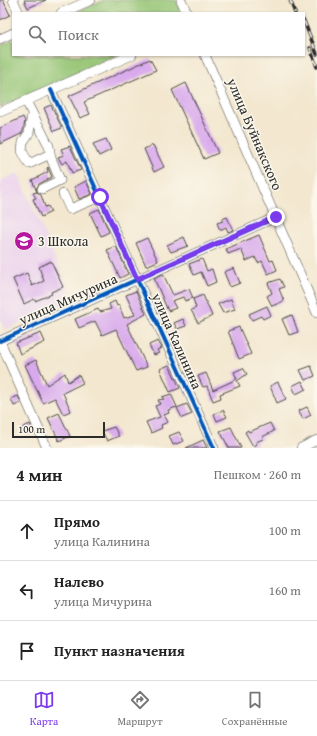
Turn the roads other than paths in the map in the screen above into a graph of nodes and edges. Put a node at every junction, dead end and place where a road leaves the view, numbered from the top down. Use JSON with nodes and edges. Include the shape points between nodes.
{"nodes":[{"id":1,"x":13,"y":0,"type":"edge"},
{"id":2,"x":91,"y":0,"type":"edge"},
{"id":3,"x":181,"y":0,"type":"edge"},
{"id":4,"x":19,"y":12,"type":"edge"},
{"id":5,"x":63,"y":12,"type":"edge"},
{"id":6,"x":187,"y":12,"type":"edge"},
{"id":7,"x":12,"y":34,"type":"edge"},
{"id":8,"x":0,"y":39,"type":"edge"},
{"id":9,"x":130,"y":56,"type":"edge"},
{"id":10,"x":205,"y":56,"type":"edge"},
{"id":11,"x":51,"y":90,"type":"junction"},
{"id":12,"x":26,"y":101,"type":"junction"},
{"id":13,"x":0,"y":112,"type":"edge"},
{"id":14,"x":32,"y":114,"type":"junction"},
{"id":15,"x":50,"y":154,"type":"junction"},
{"id":16,"x":42,"y":190,"type":"dead end"},
{"id":17,"x":64,"y":194,"type":"dead end"},
{"id":18,"x":100,"y":197,"type":"junction"},
{"id":19,"x":276,"y":217,"type":"junction"},
{"id":20,"x":137,"y":279,"type":"junction"},
{"id":21,"x":317,"y":312,"type":"edge"},
{"id":22,"x":0,"y":341,"type":"edge"},
{"id":23,"x":317,"y":440,"type":"edge"},
{"id":24,"x":47,"y":448,"type":"edge"},
{"id":25,"x":214,"y":448,"type":"edge"},
{"id":26,"x":301,"y":448,"type":"edge"}],
"edges":[{"from":1,"to":4,"type":"street"},
{"from":2,"to":5,"type":"street"},
{"from":3,"to":6,"type":"street"},
{"from":7,"to":8,"type":"street"},
{"from":9,"to":11,"type":"street"},
{"from":10,"to":19,"type":"street","name":"улица Буйнакского"},
{"from":11,"to":12,"type":"street"},
{"from":11,"to":18,"type":"street","name":"улица Калинина"},
{"from":12,"to":13,"type":"street"},
{"from":12,"to":14,"type":"street"},
{"from":14,"to":15,"type":"street","via":[[49,146]]},
{"from":14,"to":15,"type":"street","via":[[29,133],[23,142],[22,151],[29,164]]},
{"from":15,"to":16,"type":"street","via":[[60,180]]},
{"from":17,"to":18,"type":"street","via":[[70,209]]},
{"from":18,"to":20,"type":"street","name":"улица Калинина"},
{"from":19,"to":20,"type":"street","name":"улица Мичурина"},
{"from":19,"to":21,"type":"street","name":"улица Буйнакского"},
{"from":20,"to":22,"type":"street","name":"улица Мичурина"},
{"from":20,"to":25,"type":"street","name":"улица Калинина"},
{"from":22,"to":24,"type":"street"},
{"from":23,"to":26,"type":"street"}]}
